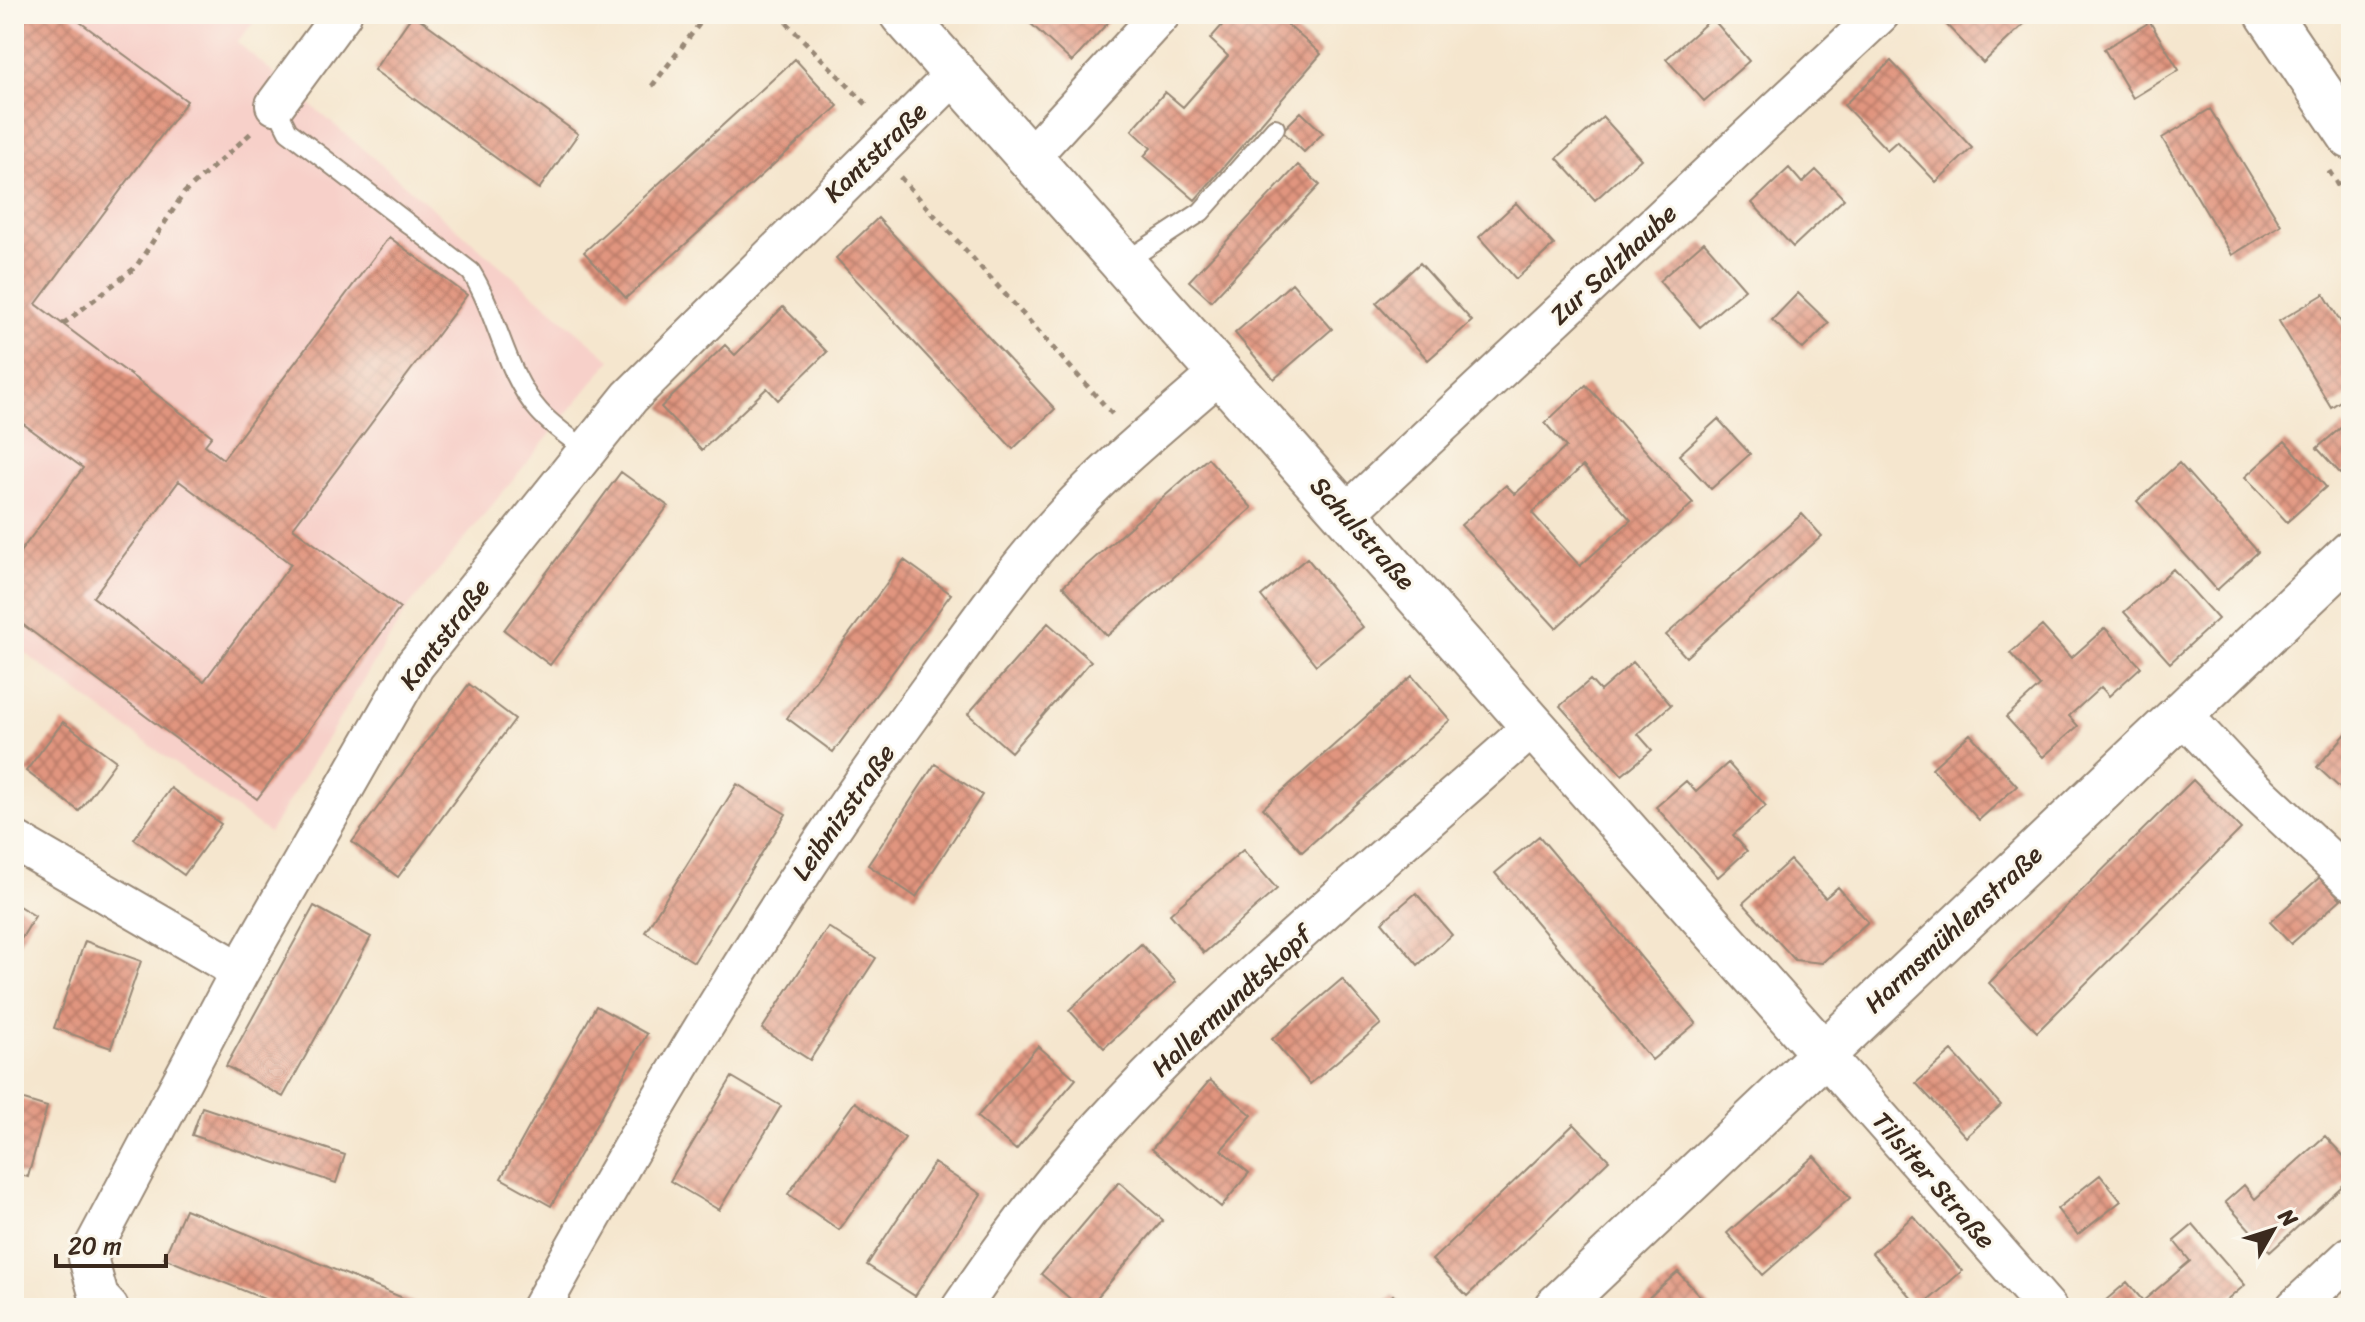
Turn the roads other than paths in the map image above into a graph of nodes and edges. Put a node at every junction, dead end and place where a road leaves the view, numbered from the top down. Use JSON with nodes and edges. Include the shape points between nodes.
{"nodes":[{"id":1,"x":902,"y":14,"type":"edge"},
{"id":2,"x":1161,"y":14,"type":"edge"},
{"id":3,"x":1880,"y":14,"type":"edge"},
{"id":4,"x":2268,"y":14,"type":"edge"},
{"id":5,"x":322,"y":23,"type":"edge"},
{"id":6,"x":955,"y":74,"type":"junction"},
{"id":7,"x":275,"y":105,"type":"joint"},
{"id":8,"x":2343,"y":108,"type":"edge"},
{"id":9,"x":1275,"y":128,"type":"dead end"},
{"id":10,"x":1030,"y":157,"type":"junction"},
{"id":11,"x":1123,"y":263,"type":"junction"},
{"id":12,"x":1220,"y":373,"type":"junction"},
{"id":13,"x":587,"y":451,"type":"junction"},
{"id":14,"x":1346,"y":514,"type":"junction"},
{"id":15,"x":2351,"y":553,"type":"edge"},
{"id":16,"x":2181,"y":713,"type":"junction"},
{"id":17,"x":1534,"y":726,"type":"junction"},
{"id":18,"x":14,"y":840,"type":"edge"},
{"id":19,"x":2351,"y":880,"type":"edge"},
{"id":20,"x":240,"y":971,"type":"junction"},
{"id":21,"x":1822,"y":1052,"type":"junction"},
{"id":22,"x":2351,"y":1256,"type":"edge"},
{"id":23,"x":104,"y":1303,"type":"edge"},
{"id":24,"x":541,"y":1308,"type":"edge"},
{"id":25,"x":961,"y":1308,"type":"edge"},
{"id":26,"x":1556,"y":1308,"type":"edge"},
{"id":27,"x":2047,"y":1308,"type":"edge"},
{"id":28,"x":2295,"y":1308,"type":"edge"}],
"edges":[{"from":1,"to":6,"type":"street","name":"Schulstraße"},
{"from":2,"to":10,"type":"street"},
{"from":3,"to":14,"type":"street","name":"Zur Salzhaube"},
{"from":4,"to":8,"type":"street"},
{"from":5,"to":7,"type":"street"},
{"from":6,"to":10,"type":"street","name":"Schulstraße"},
{"from":6,"to":13,"type":"street","name":"Kantstraße","via":[[630,397]]},
{"from":7,"to":13,"type":"lane","via":[[288,131],[471,272],[538,410]]},
{"from":9,"to":11,"type":"lane","via":[[1201,212]]},
{"from":10,"to":11,"type":"street","name":"Schulstraße"},
{"from":11,"to":12,"type":"street","name":"Schulstraße"},
{"from":12,"to":14,"type":"street","name":"Schulstraße"},
{"from":12,"to":24,"type":"street","name":"Leibnizstraße","via":[[1046,537],[874,765],[651,1110]]},
{"from":13,"to":20,"type":"street","name":"Kantstraße","via":[[415,665]]},
{"from":14,"to":17,"type":"street","name":"Schulstraße"},
{"from":15,"to":16,"type":"street","name":"Harmsmühlenstraße"},
{"from":16,"to":19,"type":"street"},
{"from":16,"to":21,"type":"street","name":"Harmsmühlenstraße"},
{"from":17,"to":21,"type":"street","name":"Schulstraße"},
{"from":17,"to":25,"type":"street","name":"Hallermundtskopf","via":[[1208,1018],[1097,1131]]},
{"from":18,"to":20,"type":"street"},
{"from":20,"to":23,"type":"street","name":"Kantstraße","via":[[88,1258]]},
{"from":21,"to":26,"type":"street","name":"Harmsmühlenstraße"},
{"from":21,"to":27,"type":"street","name":"Tilsiter Straße"},
{"from":22,"to":28,"type":"street"}]}
